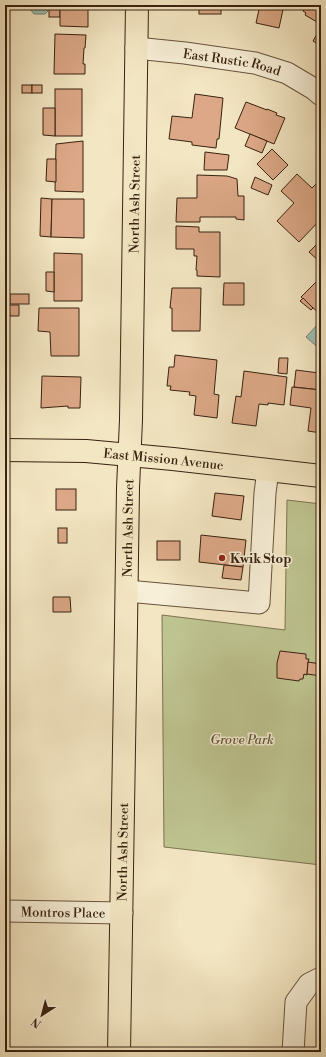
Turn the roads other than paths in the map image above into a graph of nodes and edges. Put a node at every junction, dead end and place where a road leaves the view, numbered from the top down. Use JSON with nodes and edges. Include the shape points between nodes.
{"nodes":[{"id":1,"x":137,"y":5,"type":"edge"},
{"id":2,"x":136,"y":48,"type":"junction"},
{"id":3,"x":321,"y":95,"type":"edge"},
{"id":4,"x":5,"y":450,"type":"edge"},
{"id":5,"x":129,"y":455,"type":"junction"},
{"id":6,"x":268,"y":470,"type":"junction"},
{"id":7,"x":321,"y":476,"type":"edge"},
{"id":8,"x":127,"y":591,"type":"junction"},
{"id":9,"x":5,"y":911,"type":"edge"},
{"id":10,"x":122,"y":914,"type":"junction"},
{"id":11,"x":321,"y":978,"type":"edge"},
{"id":12,"x":119,"y":1052,"type":"edge"},
{"id":13,"x":293,"y":1052,"type":"edge"}],
"edges":[{"from":1,"to":2,"type":"main road","name":"North Ash Street"},
{"from":2,"to":3,"type":"street","name":"East Rustic Road","via":[[255,63],[287,74]]},
{"from":2,"to":5,"type":"main road","name":"North Ash Street","via":[[132,420]]},
{"from":4,"to":5,"type":"main road","name":"East Mission Avenue","via":[[86,451]]},
{"from":5,"to":6,"type":"main road","name":"East Mission Avenue"},
{"from":5,"to":8,"type":"main road","name":"North Ash Street"},
{"from":6,"to":7,"type":"main road","name":"East Mission Avenue"},
{"from":6,"to":8,"type":"street","via":[[259,603]]},
{"from":8,"to":10,"type":"main road","name":"North Ash Street"},
{"from":9,"to":10,"type":"street","name":"Montros Place"},
{"from":10,"to":12,"type":"main road","name":"North Ash Street"},
{"from":11,"to":13,"type":"street","via":[[309,984],[296,1002]]}]}
